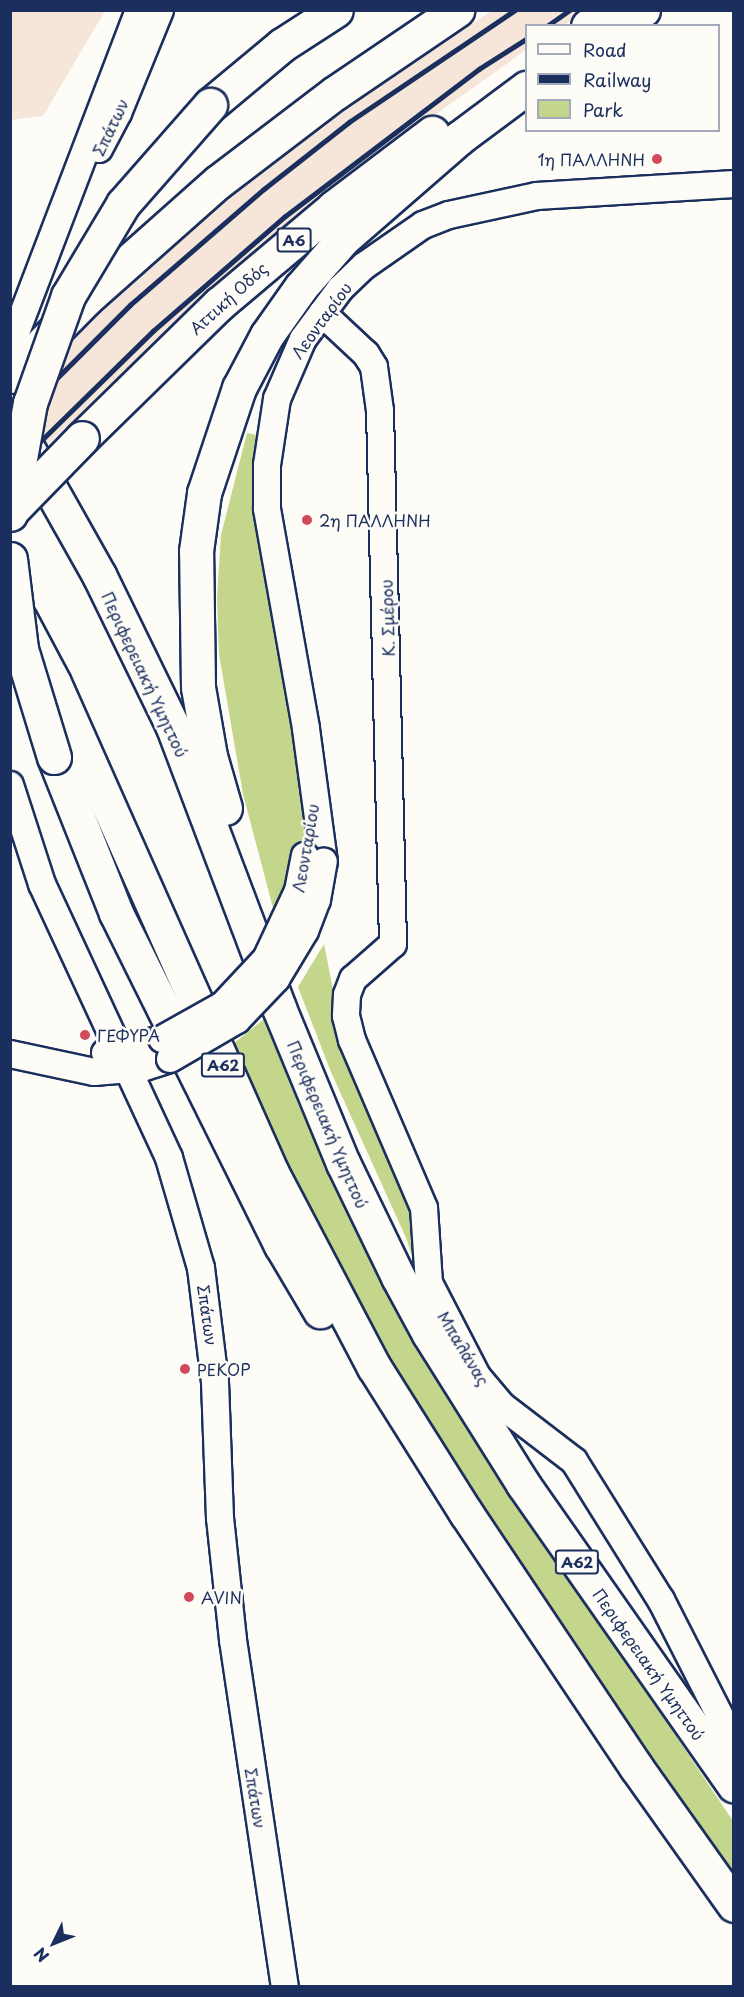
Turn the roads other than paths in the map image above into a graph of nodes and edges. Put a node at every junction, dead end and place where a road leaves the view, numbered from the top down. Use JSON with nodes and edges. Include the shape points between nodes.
{"nodes":[{"id":1,"x":139,"y":10,"type":"edge"},
{"id":2,"x":160,"y":10,"type":"edge"},
{"id":3,"x":336,"y":10,"type":"edge"},
{"id":4,"x":457,"y":10,"type":"edge"},
{"id":5,"x":611,"y":10,"type":"edge"},
{"id":6,"x":643,"y":10,"type":"edge"},
{"id":7,"x":591,"y":24,"type":"edge"},
{"id":8,"x":622,"y":24,"type":"edge"},
{"id":9,"x":525,"y":68,"type":"edge"},
{"id":10,"x":525,"y":89,"type":"edge"},
{"id":11,"x":734,"y":184,"type":"edge"},
{"id":12,"x":51,"y":239,"type":"junction"},
{"id":13,"x":322,"y":313,"type":"junction"},
{"id":14,"x":15,"y":362,"type":"edge"},
{"id":15,"x":10,"y":417,"type":"edge"},
{"id":16,"x":10,"y":513,"type":"edge"},
{"id":17,"x":10,"y":559,"type":"edge"},
{"id":18,"x":10,"y":602,"type":"edge"},
{"id":19,"x":10,"y":785,"type":"edge"},
{"id":20,"x":393,"y":944,"type":"joint"},
{"id":21,"x":10,"y":1054,"type":"edge"},
{"id":22,"x":124,"y":1060,"type":"junction"},
{"id":23,"x":343,"y":1164,"type":"junction"},
{"id":24,"x":466,"y":1513,"type":"junction"},
{"id":25,"x":734,"y":1743,"type":"edge"},
{"id":26,"x":734,"y":1785,"type":"edge"},
{"id":27,"x":734,"y":1905,"type":"edge"},
{"id":28,"x":285,"y":1986,"type":"edge"}],
"edges":[{"from":1,"to":12,"type":"street","name":"Σπάτων"},
{"from":2,"to":12,"type":"street","name":"Σπάτων","via":[[118,113]]},
{"from":3,"to":16,"type":"highway","bridge":true,"via":[[282,45],[210,105],[123,204],[68,296],[30,403]]},
{"from":4,"to":14,"type":"highway","via":[[335,93],[218,182]]},
{"from":5,"to":7,"type":"highway"},
{"from":6,"to":8,"type":"highway"},
{"from":9,"to":16,"type":"highway","name":"Αττική Οδός","number":"Α6","bridge":true,"via":[[334,207],[219,304]]},
{"from":10,"to":23,"type":"highway","via":[[386,198],[301,287],[267,335],[239,388],[204,492],[195,596],[198,687],[210,756],[257,914],[292,1003]]},
{"from":11,"to":13,"type":"street","name":"Λεονταρίου","via":[[537,196],[449,215],[423,225],[364,266]]},
{"from":12,"to":14,"type":"street","name":"Σπάτων"},
{"from":13,"to":20,"type":"street","name":"Κ. Σμέρου","via":[[366,354],[374,367],[379,396]]},
{"from":13,"to":22,"type":"street","name":"Λεονταρίου","bridge":true,"via":[[289,365],[277,399],[267,465],[273,553],[314,795],[317,900],[305,931],[276,980],[237,1020],[166,1049]]},
{"from":15,"to":23,"type":"highway","name":"Περιφερειακή Υμηττού","number":"Α62","via":[[110,596],[173,728]]},
{"from":17,"to":24,"type":"highway","bridge":true,"via":[[21,649],[54,757],[116,914],[281,1245],[313,1301],[437,1483]]},
{"from":18,"to":24,"type":"highway","number":"Α62","via":[[54,683],[272,1173],[374,1366]]},
{"from":19,"to":22,"type":"street","name":"Σπάτων","via":[[42,884]]},
{"from":20,"to":25,"type":"street","name":"Μπαλάνας","via":[[352,979],[346,1016],[352,1040],[424,1208],[429,1283],[477,1376],[501,1405],[574,1461],[661,1600]]},
{"from":21,"to":22,"type":"street","name":"Λεονταρίου","via":[[94,1072]]},
{"from":22,"to":28,"type":"street","name":"Σπάτων","via":[[183,1200],[209,1311],[220,1518],[232,1630]]},
{"from":23,"to":26,"type":"highway","name":"Περιφερειακή Υμηττού","number":"Α62","via":[[403,1287],[474,1410]]},
{"from":24,"to":27,"type":"highway","number":"Α62","via":[[636,1767]]}]}
